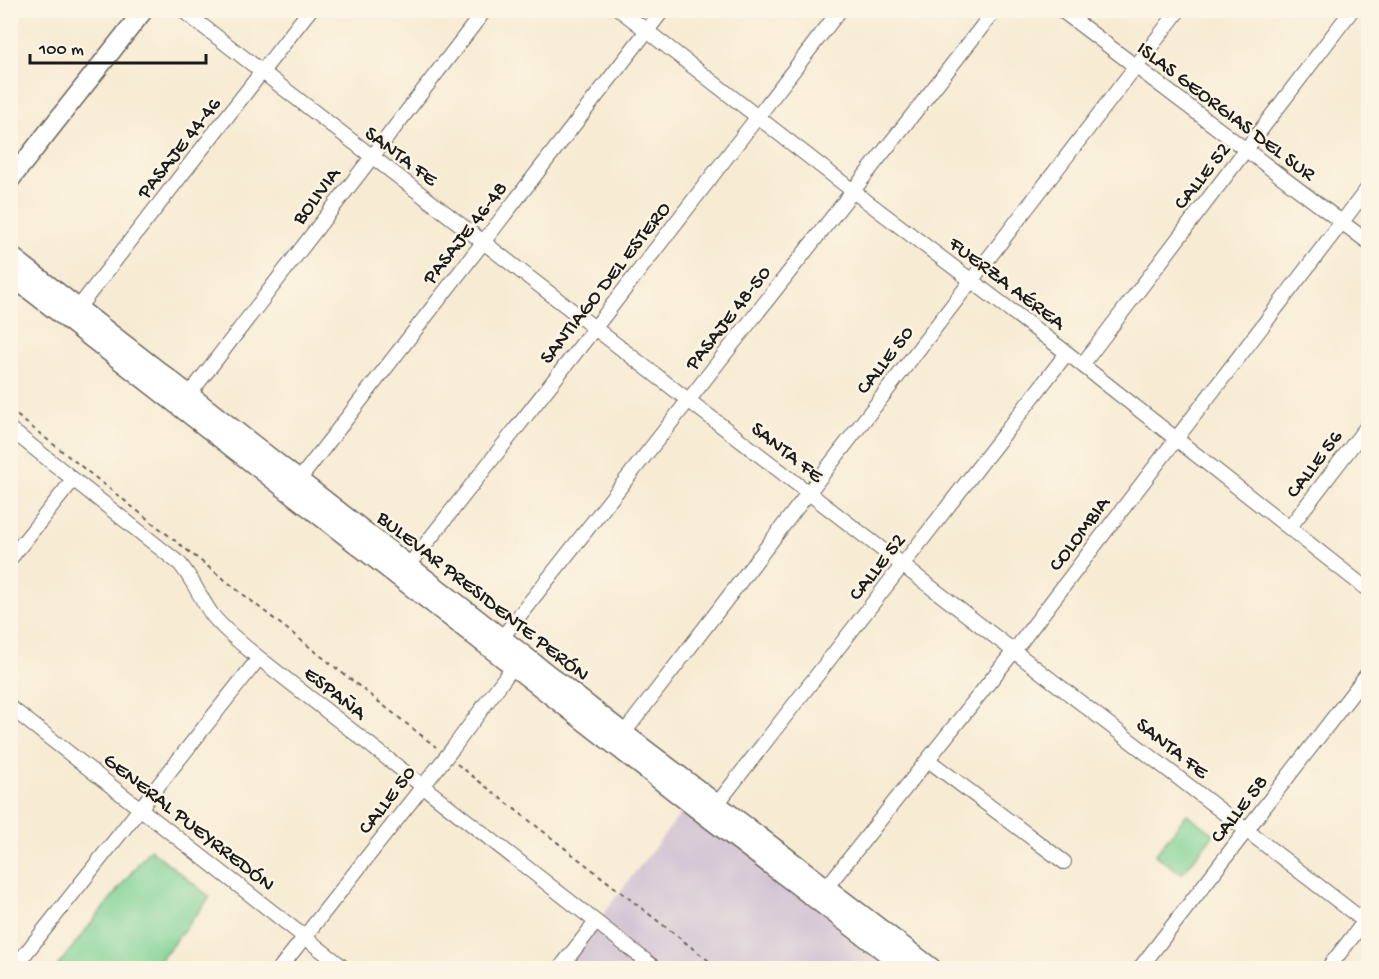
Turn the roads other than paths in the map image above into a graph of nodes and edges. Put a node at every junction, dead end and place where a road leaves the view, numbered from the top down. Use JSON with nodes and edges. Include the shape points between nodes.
{"nodes":[{"id":1,"x":144,"y":10,"type":"edge"},
{"id":2,"x":182,"y":10,"type":"edge"},
{"id":3,"x":310,"y":10,"type":"edge"},
{"id":4,"x":485,"y":10,"type":"edge"},
{"id":5,"x":621,"y":10,"type":"edge"},
{"id":6,"x":663,"y":10,"type":"edge"},
{"id":7,"x":840,"y":10,"type":"edge"},
{"id":8,"x":995,"y":10,"type":"edge"},
{"id":9,"x":1061,"y":10,"type":"edge"},
{"id":10,"x":1179,"y":10,"type":"edge"},
{"id":11,"x":1353,"y":10,"type":"edge"},
{"id":12,"x":647,"y":31,"type":"junction"},
{"id":13,"x":1135,"y":68,"type":"junction"},
{"id":14,"x":263,"y":73,"type":"junction"},
{"id":15,"x":757,"y":117,"type":"junction"},
{"id":16,"x":1247,"y":150,"type":"junction"},
{"id":17,"x":371,"y":157,"type":"junction"},
{"id":18,"x":10,"y":180,"type":"edge"},
{"id":19,"x":1368,"y":188,"type":"edge"},
{"id":20,"x":853,"y":191,"type":"junction"},
{"id":21,"x":1342,"y":222,"type":"junction"},
{"id":22,"x":1368,"y":242,"type":"edge"},
{"id":23,"x":483,"y":243,"type":"junction"},
{"id":24,"x":10,"y":255,"type":"edge"},
{"id":25,"x":10,"y":275,"type":"edge"},
{"id":26,"x":972,"y":280,"type":"junction"},
{"id":27,"x":78,"y":308,"type":"junction"},
{"id":28,"x":594,"y":329,"type":"junction"},
{"id":29,"x":1067,"y":353,"type":"junction"},
{"id":30,"x":1082,"y":365,"type":"junction"},
{"id":31,"x":185,"y":400,"type":"junction"},
{"id":32,"x":688,"y":401,"type":"junction"},
{"id":33,"x":1368,"y":425,"type":"edge"},
{"id":34,"x":10,"y":429,"type":"edge"},
{"id":35,"x":1176,"y":440,"type":"junction"},
{"id":36,"x":73,"y":480,"type":"junction"},
{"id":37,"x":299,"y":480,"type":"junction"},
{"id":38,"x":807,"y":493,"type":"junction"},
{"id":39,"x":1290,"y":527,"type":"junction"},
{"id":40,"x":10,"y":559,"type":"edge"},
{"id":41,"x":904,"y":565,"type":"junction"},
{"id":42,"x":404,"y":571,"type":"junction"},
{"id":43,"x":1368,"y":590,"type":"edge"},
{"id":44,"x":497,"y":644,"type":"junction"},
{"id":45,"x":1014,"y":651,"type":"junction"},
{"id":46,"x":259,"y":658,"type":"junction"},
{"id":47,"x":518,"y":660,"type":"junction"},
{"id":48,"x":1368,"y":673,"type":"edge"},
{"id":49,"x":10,"y":707,"type":"edge"},
{"id":50,"x":624,"y":733,"type":"junction"},
{"id":51,"x":928,"y":760,"type":"junction"},
{"id":52,"x":423,"y":787,"type":"junction"},
{"id":53,"x":717,"y":804,"type":"junction"},
{"id":54,"x":140,"y":809,"type":"junction"},
{"id":55,"x":1248,"y":831,"type":"junction"},
{"id":56,"x":1064,"y":862,"type":"dead end"},
{"id":57,"x":822,"y":893,"type":"junction"},
{"id":58,"x":1367,"y":921,"type":"edge"},
{"id":59,"x":596,"y":922,"type":"junction"},
{"id":60,"x":304,"y":938,"type":"junction"},
{"id":61,"x":14,"y":969,"type":"edge"},
{"id":62,"x":280,"y":969,"type":"edge"},
{"id":63,"x":344,"y":969,"type":"edge"},
{"id":64,"x":560,"y":969,"type":"edge"},
{"id":65,"x":655,"y":969,"type":"edge"},
{"id":66,"x":906,"y":969,"type":"edge"},
{"id":67,"x":932,"y":969,"type":"edge"},
{"id":68,"x":1140,"y":969,"type":"edge"},
{"id":69,"x":1328,"y":969,"type":"edge"}],
"edges":[{"from":1,"to":18,"type":"main road"},
{"from":2,"to":14,"type":"street","name":"SANTA FE"},
{"from":3,"to":14,"type":"street","name":"PASAJE 44-46"},
{"from":4,"to":17,"type":"street","name":"BOLIVIA"},
{"from":5,"to":12,"type":"street","name":"FUERZA AÉREA"},
{"from":6,"to":12,"type":"street","name":"PASAJE 46-48"},
{"from":7,"to":15,"type":"street","name":"SANTIAGO DEL ESTERO"},
{"from":8,"to":20,"type":"street","name":"PASAJE 48-50"},
{"from":9,"to":13,"type":"street","name":"ISLAS GEORGIAS DEL SUR"},
{"from":10,"to":13,"type":"street","name":"CALLE 50"},
{"from":11,"to":16,"type":"street","name":"CALLE 52"},
{"from":12,"to":15,"type":"street","name":"FUERZA AÉREA"},
{"from":12,"to":23,"type":"street","name":"PASAJE 46-48"},
{"from":13,"to":16,"type":"street","name":"ISLAS GEORGIAS DEL SUR"},
{"from":13,"to":26,"type":"street","name":"CALLE 50"},
{"from":14,"to":17,"type":"street","name":"SANTA FE"},
{"from":14,"to":27,"type":"street","name":"PASAJE 44-46"},
{"from":15,"to":20,"type":"street","name":"FUERZA AÉREA"},
{"from":15,"to":28,"type":"street","name":"SANTIAGO DEL ESTERO"},
{"from":16,"to":21,"type":"street","name":"ISLAS GEORGIAS DEL SUR"},
{"from":16,"to":30,"type":"street","name":"CALLE 52"},
{"from":17,"to":23,"type":"street","name":"SANTA FE"},
{"from":17,"to":31,"type":"street","name":"BOLIVIA"},
{"from":19,"to":21,"type":"street","name":"COLOMBIA"},
{"from":20,"to":26,"type":"street","name":"FUERZA AÉREA"},
{"from":20,"to":32,"type":"street","name":"PASAJE 48-50"},
{"from":21,"to":22,"type":"street","name":"ISLAS GEORGIAS DEL SUR"},
{"from":21,"to":35,"type":"street","name":"COLOMBIA"},
{"from":23,"to":28,"type":"street","name":"SANTA FE"},
{"from":23,"to":37,"type":"street","name":"PASAJE 46-48"},
{"from":24,"to":27,"type":"main road","name":"BULEVAR PRESIDENTE PERÓN"},
{"from":25,"to":31,"type":"main road","name":"BULEVAR PRESIDENTE PERÓN"},
{"from":26,"to":29,"type":"street","name":"FUERZA AÉREA"},
{"from":26,"to":38,"type":"street","name":"CALLE 50"},
{"from":27,"to":31,"type":"main road","name":"BULEVAR PRESIDENTE PERÓN"},
{"from":28,"to":32,"type":"street","name":"SANTA FE"},
{"from":28,"to":42,"type":"street","name":"SANTIAGO DEL ESTERO"},
{"from":29,"to":30,"type":"street","name":"FUERZA AÉREA"},
{"from":29,"to":41,"type":"street","name":"CALLE 52"},
{"from":30,"to":35,"type":"street","name":"FUERZA AÉREA"},
{"from":31,"to":37,"type":"main road","name":"BULEVAR PRESIDENTE PERÓN"},
{"from":31,"to":42,"type":"main road","name":"BULEVAR PRESIDENTE PERÓN"},
{"from":32,"to":38,"type":"street","name":"SANTA FE"},
{"from":32,"to":44,"type":"street","name":"PASAJE 48-50"},
{"from":33,"to":39,"type":"street","name":"CALLE 56"},
{"from":34,"to":36,"type":"street","name":"ESPAÑA"},
{"from":35,"to":39,"type":"street","name":"FUERZA AÉREA"},
{"from":35,"to":45,"type":"street","name":"COLOMBIA"},
{"from":36,"to":40,"type":"street"},
{"from":36,"to":46,"type":"street","name":"ESPAÑA","via":[[180,564],[217,620]]},
{"from":37,"to":42,"type":"main road","name":"BULEVAR PRESIDENTE PERÓN"},
{"from":38,"to":41,"type":"street","name":"SANTA FE"},
{"from":38,"to":50,"type":"street","name":"CALLE 50"},
{"from":39,"to":43,"type":"street","name":"FUERZA AÉREA"},
{"from":41,"to":45,"type":"street","name":"SANTA FE"},
{"from":41,"to":53,"type":"street","name":"CALLE 52"},
{"from":42,"to":44,"type":"main road","name":"BULEVAR PRESIDENTE PERÓN"},
{"from":44,"to":47,"type":"main road","name":"BULEVAR PRESIDENTE PERÓN"},
{"from":45,"to":51,"type":"street","name":"COLOMBIA"},
{"from":45,"to":55,"type":"street","name":"SANTA FE"},
{"from":46,"to":52,"type":"street","name":"ESPAÑA"},
{"from":46,"to":54,"type":"street"},
{"from":47,"to":50,"type":"main road","name":"BULEVAR PRESIDENTE PERÓN"},
{"from":47,"to":52,"type":"street","name":"CALLE 50"},
{"from":47,"to":57,"type":"main road","name":"BULEVAR PRESIDENTE PERÓN"},
{"from":48,"to":55,"type":"street","name":"CALLE 58"},
{"from":49,"to":54,"type":"street","name":"GENERAL PUEYRREDÓN"},
{"from":50,"to":53,"type":"main road","name":"BULEVAR PRESIDENTE PERÓN"},
{"from":51,"to":56,"type":"street"},
{"from":51,"to":57,"type":"street","name":"COLOMBIA"},
{"from":52,"to":59,"type":"street","name":"ESPAÑA"},
{"from":52,"to":60,"type":"street","name":"CALLE 50"},
{"from":53,"to":57,"type":"main road","name":"BULEVAR PRESIDENTE PERÓN"},
{"from":54,"to":60,"type":"street","name":"GENERAL PUEYRREDÓN"},
{"from":54,"to":61,"type":"street"},
{"from":55,"to":58,"type":"street","name":"SANTA FE"},
{"from":55,"to":68,"type":"street","name":"CALLE 58"},
{"from":57,"to":66,"type":"main road","name":"BULEVAR PRESIDENTE PERÓN"},
{"from":57,"to":67,"type":"main road","name":"BULEVAR PRESIDENTE PERÓN"},
{"from":58,"to":69,"type":"street"},
{"from":59,"to":64,"type":"street"},
{"from":59,"to":65,"type":"street","name":"ESPAÑA"},
{"from":60,"to":62,"type":"street","name":"CALLE 50"},
{"from":60,"to":63,"type":"street","name":"GENERAL PUEYRREDÓN"}]}
